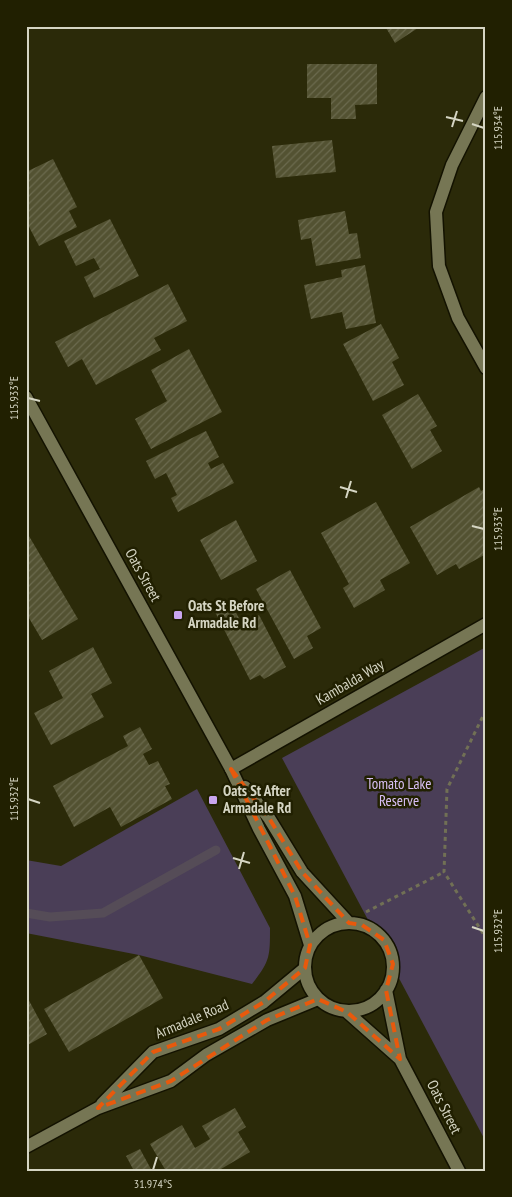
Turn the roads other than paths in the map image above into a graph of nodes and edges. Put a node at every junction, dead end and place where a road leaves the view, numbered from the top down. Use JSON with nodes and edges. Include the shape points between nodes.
{"nodes":[{"id":1,"x":486,"y":97,"type":"edge"},
{"id":2,"x":486,"y":368,"type":"edge"},
{"id":3,"x":26,"y":397,"type":"edge"},
{"id":4,"x":486,"y":624,"type":"edge"},
{"id":5,"x":231,"y":769,"type":"junction"},
{"id":6,"x":349,"y":923,"type":"junction"},
{"id":7,"x":310,"y":945,"type":"junction"},
{"id":8,"x":305,"y":968,"type":"junction"},
{"id":9,"x":386,"y":990,"type":"junction"},
{"id":10,"x":318,"y":999,"type":"junction"},
{"id":11,"x":347,"y":1012,"type":"junction"},
{"id":12,"x":400,"y":1058,"type":"junction"},
{"id":13,"x":98,"y":1108,"type":"junction"},
{"id":14,"x":26,"y":1147,"type":"edge"},
{"id":15,"x":459,"y":1171,"type":"edge"}],
"edges":[{"from":1,"to":2,"type":"street","via":[[452,165],[436,212],[439,266],[458,318]]},
{"from":3,"to":5,"type":"street","name":"Oats Street"},
{"from":4,"to":5,"type":"street","name":"Kambalda Way"},
{"from":5,"to":6,"type":"street","name":"Oats Street","via":[[269,818],[302,872]]},
{"from":5,"to":7,"type":"street","name":"Oats Street","via":[[295,896]]},
{"from":6,"to":7,"type":"street","via":[[327,929]]},
{"from":6,"to":9,"type":"street","via":[[374,930],[384,940],[393,964],[392,978]]},
{"from":7,"to":8,"type":"street"},
{"from":8,"to":10,"type":"street","via":[[306,979]]},
{"from":8,"to":13,"type":"street","name":"Armadale Road","via":[[264,1002],[219,1028],[153,1052]]},
{"from":9,"to":11,"type":"street","via":[[370,1006]]},
{"from":9,"to":12,"type":"street","name":"Oats Street"},
{"from":10,"to":11,"type":"street","via":[[336,1010]]},
{"from":10,"to":13,"type":"street","name":"Armadale Road","via":[[267,1020],[206,1055],[171,1081]]},
{"from":11,"to":12,"type":"street","name":"Oats Street"},
{"from":12,"to":15,"type":"street","name":"Oats Street"},
{"from":13,"to":14,"type":"street","name":"Armadale Road"}]}
